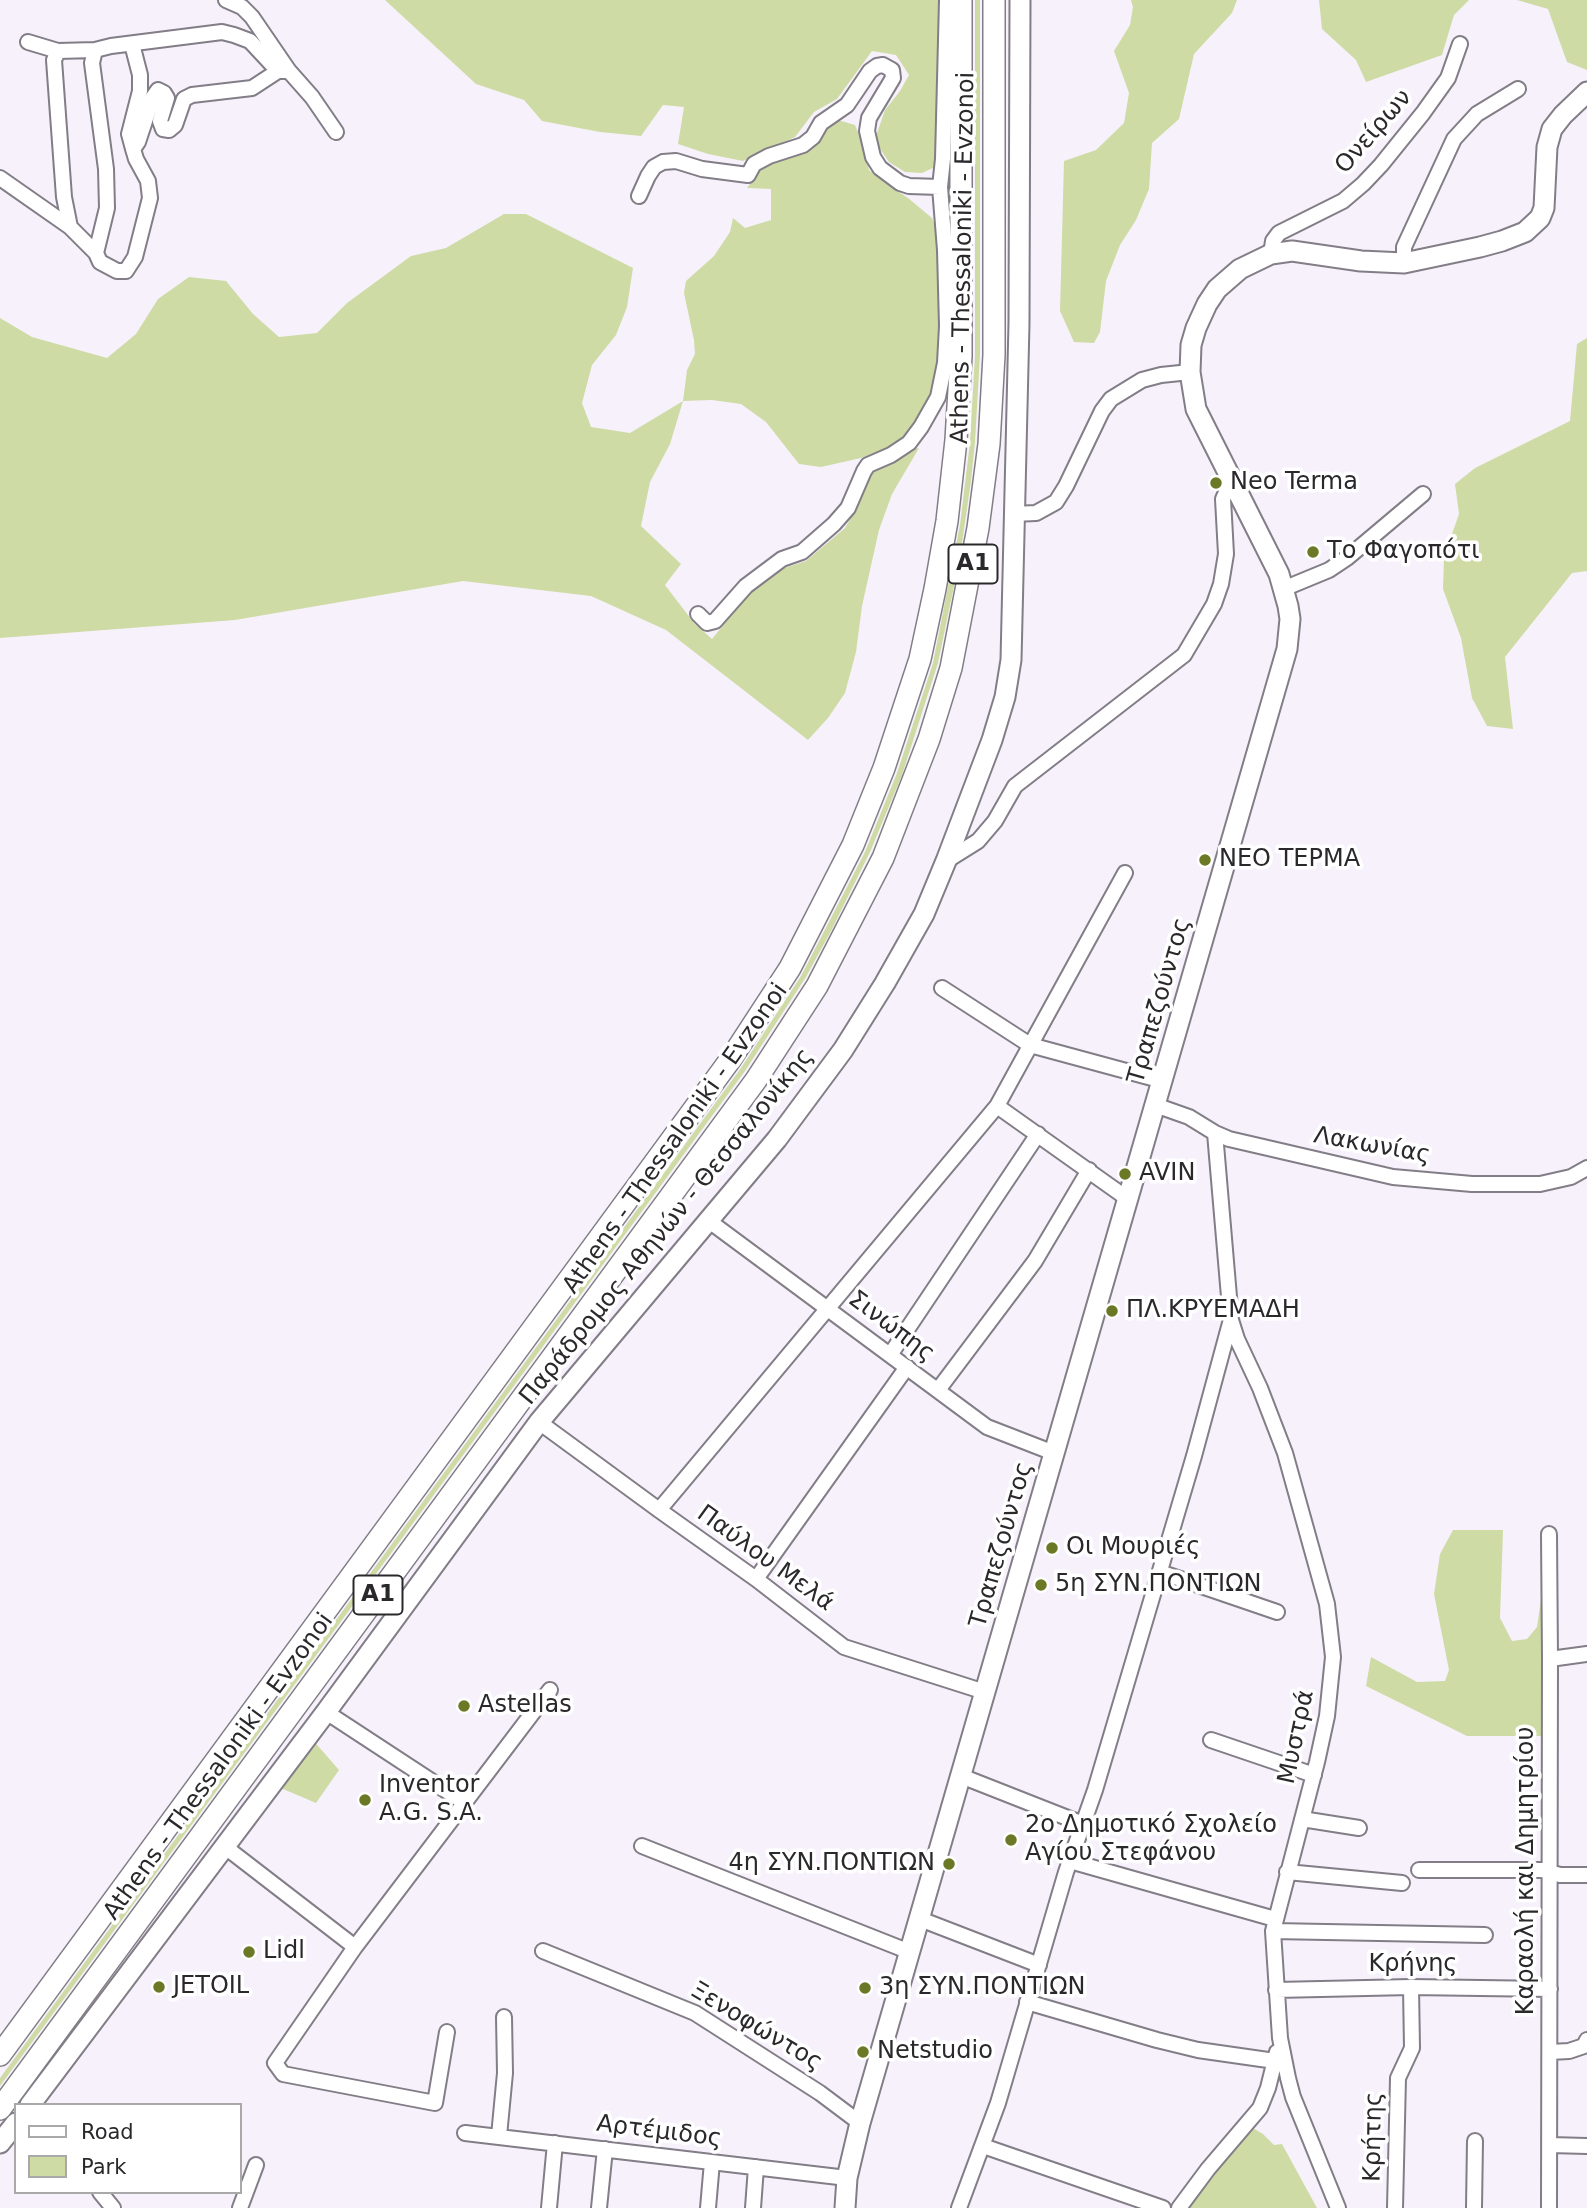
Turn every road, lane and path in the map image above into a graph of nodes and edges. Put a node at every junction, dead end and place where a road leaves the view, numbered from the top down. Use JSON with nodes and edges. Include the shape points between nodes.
{"nodes":[{"id":1,"x":226,"y":0,"type":"edge"},
{"id":2,"x":947,"y":0,"type":"edge"},
{"id":3,"x":961,"y":0,"type":"edge"},
{"id":4,"x":994,"y":0,"type":"edge"},
{"id":5,"x":1020,"y":0,"type":"edge"},
{"id":6,"x":28,"y":42,"type":"dead end"},
{"id":7,"x":132,"y":44,"type":"junction"},
{"id":8,"x":1460,"y":44,"type":"dead end"},
{"id":9,"x":95,"y":50,"type":"junction"},
{"id":10,"x":58,"y":51,"type":"junction"},
{"id":11,"x":283,"y":71,"type":"junction"},
{"id":12,"x":1518,"y":89,"type":"dead end"},
{"id":13,"x":1587,"y":92,"type":"edge"},
{"id":14,"x":336,"y":132,"type":"dead end"},
{"id":15,"x":133,"y":149,"type":"junction"},
{"id":16,"x":0,"y":178,"type":"edge"},
{"id":17,"x":940,"y":187,"type":"junction"},
{"id":18,"x":639,"y":196,"type":"dead end"},
{"id":19,"x":70,"y":227,"type":"junction"},
{"id":20,"x":96,"y":253,"type":"junction"},
{"id":21,"x":1271,"y":254,"type":"junction"},
{"id":22,"x":1404,"y":262,"type":"junction"},
{"id":23,"x":1190,"y":372,"type":"junction"},
{"id":24,"x":1233,"y":485,"type":"junction"},
{"id":25,"x":1423,"y":494,"type":"dead end"},
{"id":26,"x":1013,"y":514,"type":"junction"},
{"id":27,"x":1283,"y":589,"type":"junction"},
{"id":28,"x":698,"y":614,"type":"dead end"},
{"id":29,"x":946,"y":861,"type":"junction"},
{"id":30,"x":1125,"y":873,"type":"dead end"},
{"id":31,"x":942,"y":988,"type":"dead end"},
{"id":32,"x":1030,"y":1045,"type":"junction"},
{"id":33,"x":1163,"y":1082,"type":"junction"},
{"id":34,"x":1155,"y":1105,"type":"junction"},
{"id":35,"x":997,"y":1106,"type":"junction"},
{"id":36,"x":1215,"y":1133,"type":"junction"},
{"id":37,"x":1038,"y":1135,"type":"junction"},
{"id":38,"x":1587,"y":1168,"type":"edge"},
{"id":39,"x":1089,"y":1170,"type":"junction"},
{"id":40,"x":1128,"y":1199,"type":"junction"},
{"id":41,"x":709,"y":1221,"type":"junction"},
{"id":42,"x":827,"y":1308,"type":"junction"},
{"id":43,"x":1231,"y":1320,"type":"junction"},
{"id":44,"x":890,"y":1355,"type":"junction"},
{"id":45,"x":907,"y":1367,"type":"junction"},
{"id":46,"x":938,"y":1390,"type":"junction"},
{"id":47,"x":539,"y":1422,"type":"junction"},
{"id":48,"x":1054,"y":1454,"type":"junction"},
{"id":49,"x":659,"y":1510,"type":"junction"},
{"id":50,"x":1549,"y":1534,"type":"dead end"},
{"id":51,"x":1160,"y":1572,"type":"junction"},
{"id":52,"x":756,"y":1578,"type":"junction"},
{"id":53,"x":1277,"y":1612,"type":"dead end"},
{"id":54,"x":1587,"y":1654,"type":"edge"},
{"id":55,"x":1550,"y":1659,"type":"junction"},
{"id":56,"x":551,"y":1690,"type":"dead end"},
{"id":57,"x":985,"y":1692,"type":"junction"},
{"id":58,"x":326,"y":1712,"type":"junction"},
{"id":59,"x":1211,"y":1740,"type":"dead end"},
{"id":60,"x":1314,"y":1775,"type":"junction"},
{"id":61,"x":961,"y":1776,"type":"junction"},
{"id":62,"x":465,"y":1803,"type":"junction"},
{"id":63,"x":1301,"y":1819,"type":"junction"},
{"id":64,"x":1083,"y":1824,"type":"junction"},
{"id":65,"x":1359,"y":1828,"type":"dead end"},
{"id":66,"x":224,"y":1846,"type":"junction"},
{"id":67,"x":642,"y":1846,"type":"dead end"},
{"id":68,"x":1070,"y":1861,"type":"junction"},
{"id":69,"x":1419,"y":1870,"type":"dead end"},
{"id":70,"x":1287,"y":1872,"type":"junction"},
{"id":71,"x":1549,"y":1873,"type":"junction"},
{"id":72,"x":1587,"y":1875,"type":"edge"},
{"id":73,"x":1402,"y":1883,"type":"dead end"},
{"id":74,"x":920,"y":1919,"type":"junction"},
{"id":75,"x":1274,"y":1925,"type":"junction"},
{"id":76,"x":1485,"y":1935,"type":"dead end"},
{"id":77,"x":355,"y":1947,"type":"junction"},
{"id":78,"x":543,"y":1951,"type":"dead end"},
{"id":79,"x":910,"y":1952,"type":"junction"},
{"id":80,"x":1039,"y":1965,"type":"junction"},
{"id":81,"x":1411,"y":1987,"type":"junction"},
{"id":82,"x":1550,"y":1989,"type":"junction"},
{"id":83,"x":1276,"y":1990,"type":"junction"},
{"id":84,"x":1027,"y":2001,"type":"junction"},
{"id":85,"x":504,"y":2017,"type":"dead end"},
{"id":86,"x":447,"y":2032,"type":"dead end"},
{"id":87,"x":1280,"y":2038,"type":"junction"},
{"id":88,"x":1586,"y":2044,"type":"edge"},
{"id":89,"x":1550,"y":2052,"type":"junction"},
{"id":90,"x":0,"y":2054,"type":"edge"},
{"id":91,"x":1275,"y":2062,"type":"junction"},
{"id":92,"x":31,"y":2103,"type":"edge"},
{"id":93,"x":0,"y":2109,"type":"edge"},
{"id":94,"x":860,"y":2123,"type":"junction"},
{"id":95,"x":14,"y":2126,"type":"edge"},
{"id":96,"x":465,"y":2133,"type":"dead end"},
{"id":97,"x":499,"y":2136,"type":"junction"},
{"id":98,"x":1475,"y":2141,"type":"dead end"},
{"id":99,"x":0,"y":2143,"type":"edge"},
{"id":100,"x":555,"y":2143,"type":"junction"},
{"id":101,"x":1550,"y":2145,"type":"junction"},
{"id":102,"x":983,"y":2146,"type":"junction"},
{"id":103,"x":1587,"y":2146,"type":"edge"},
{"id":104,"x":605,"y":2149,"type":"junction"},
{"id":105,"x":712,"y":2162,"type":"junction"},
{"id":106,"x":256,"y":2165,"type":"dead end"},
{"id":107,"x":756,"y":2167,"type":"junction"},
{"id":108,"x":847,"y":2178,"type":"junction"},
{"id":109,"x":102,"y":2194,"type":"edge"},
{"id":110,"x":113,"y":2208,"type":"edge"},
{"id":111,"x":240,"y":2208,"type":"edge"},
{"id":112,"x":549,"y":2208,"type":"edge"},
{"id":113,"x":599,"y":2208,"type":"edge"},
{"id":114,"x":708,"y":2208,"type":"edge"},
{"id":115,"x":753,"y":2208,"type":"edge"},
{"id":116,"x":845,"y":2208,"type":"edge"},
{"id":117,"x":959,"y":2208,"type":"edge"},
{"id":118,"x":1163,"y":2208,"type":"edge"},
{"id":119,"x":1178,"y":2208,"type":"edge"},
{"id":120,"x":1338,"y":2208,"type":"edge"},
{"id":121,"x":1395,"y":2208,"type":"edge"},
{"id":122,"x":1474,"y":2208,"type":"edge"},
{"id":123,"x":1549,"y":2208,"type":"edge"}],
"edges":[{"from":1,"to":11,"type":"street","via":[[252,17]]},
{"from":2,"to":17,"type":"street"},
{"from":3,"to":90,"type":"highway","name":"Athens - Thessaloniki - Evzonoi","number":"Α1","via":[[961,356],[947,521],[920,659],[853,845],[790,968],[730,1060]]},
{"from":4,"to":93,"type":"highway","name":"Athens - Thessaloniki - Evzonoi","number":"Α1","via":[[994,355],[989,444],[951,668],[914,782],[883,858],[817,986],[756,1080]]},
{"from":5,"to":26,"type":"main road","name":"Παράδρομος Αθηνών - Θεσσαλονίκης"},
{"from":6,"to":10,"type":"street"},
{"from":7,"to":9,"type":"street"},
{"from":7,"to":11,"type":"street","via":[[234,35],[250,41]]},
{"from":7,"to":15,"type":"street","via":[[141,75],[129,134]]},
{"from":8,"to":21,"type":"street","name":"Ονείρων","via":[[1448,78],[1381,165],[1343,201],[1279,233]]},
{"from":9,"to":10,"type":"street"},
{"from":9,"to":20,"type":"street","via":[[92,63],[107,208]]},
{"from":10,"to":19,"type":"street","via":[[54,60]]},
{"from":11,"to":14,"type":"street","via":[[312,97]]},
{"from":11,"to":15,"type":"street","via":[[253,88],[184,99],[169,130],[163,129],[160,121],[167,98],[158,90]]},
{"from":12,"to":22,"type":"street","via":[[1477,114],[1454,139],[1404,247]]},
{"from":13,"to":22,"type":"main road","name":"Τραπεζούντος","via":[[1552,129],[1546,199],[1535,223],[1502,241]]},
{"from":15,"to":20,"type":"street","via":[[148,181],[149,198],[135,257],[126,271],[117,271],[100,262]]},
{"from":16,"to":19,"type":"street"},
{"from":17,"to":18,"type":"street","via":[[900,183],[873,157],[869,118],[892,78],[892,70],[883,65],[870,71],[847,105],[821,123],[813,137],[754,164],[748,175],[663,162],[654,167]]},
{"from":17,"to":28,"type":"street","via":[[945,363],[938,397],[921,427],[909,443],[868,465],[848,508],[802,552],[764,571],[715,621],[707,623]]},
{"from":19,"to":20,"type":"street"},
{"from":21,"to":22,"type":"main road","name":"Τραπεζούντος","via":[[1292,251]]},
{"from":21,"to":23,"type":"main road","name":"Τραπεζούντος","via":[[1217,289],[1196,328]]},
{"from":23,"to":24,"type":"main road","name":"Τραπεζούντος","via":[[1200,419]]},
{"from":23,"to":26,"type":"street","via":[[1142,380],[1111,399],[1056,502],[1036,513]]},
{"from":24,"to":27,"type":"main road","name":"Τραπεζούντος"},
{"from":24,"to":29,"type":"street","via":[[1223,499],[1226,554],[1221,584],[1184,655],[1015,786],[978,841]]},
{"from":25,"to":27,"type":"street","via":[[1347,558]]},
{"from":26,"to":29,"type":"main road","name":"Παράδρομος Αθηνών - Θεσσαλονίκης","via":[[1008,679],[992,740]]},
{"from":27,"to":33,"type":"main road","name":"Τραπεζούντος","via":[[1290,619],[1283,665]]},
{"from":29,"to":41,"type":"main road","name":"Παράδρομος Αθηνών - Θεσσαλονίκης","via":[[924,914],[842,1050]]},
{"from":30,"to":32,"type":"street"},
{"from":31,"to":32,"type":"street"},
{"from":32,"to":33,"type":"street"},
{"from":32,"to":35,"type":"street"},
{"from":33,"to":34,"type":"main road","name":"Τραπεζούντος"},
{"from":34,"to":36,"type":"street","name":"Λακωνίας","via":[[1189,1117]]},
{"from":34,"to":40,"type":"main road","name":"Τραπεζούντος"},
{"from":35,"to":37,"type":"street"},
{"from":35,"to":42,"type":"street"},
{"from":36,"to":38,"type":"street","name":"Λακωνίας","via":[[1393,1177],[1540,1184],[1572,1177]]},
{"from":36,"to":43,"type":"street"},
{"from":37,"to":39,"type":"street"},
{"from":37,"to":44,"type":"street"},
{"from":39,"to":40,"type":"street"},
{"from":39,"to":46,"type":"street","via":[[1035,1261]]},
{"from":40,"to":48,"type":"main road","name":"Τραπεζούντος"},
{"from":41,"to":42,"type":"street","name":"Σινώπης"},
{"from":41,"to":47,"type":"main road","name":"Παράδρομος Αθηνών - Θεσσαλονίκης"},
{"from":42,"to":44,"type":"street","name":"Σινώπης"},
{"from":42,"to":49,"type":"street"},
{"from":43,"to":51,"type":"street"},
{"from":43,"to":60,"type":"street","name":"Μυστρά","via":[[1285,1453],[1327,1604],[1332,1676]]},
{"from":44,"to":45,"type":"street","name":"Σινώπης"},
{"from":45,"to":46,"type":"street","name":"Σινώπης"},
{"from":45,"to":52,"type":"street"},
{"from":46,"to":48,"type":"street","name":"Σινώπης","via":[[987,1427]]},
{"from":47,"to":49,"type":"street","name":"Παύλου Μελά"},
{"from":47,"to":58,"type":"main road","name":"Παράδρομος Αθηνών - Θεσσαλονίκης"},
{"from":48,"to":57,"type":"main road","name":"Τραπεζούντος"},
{"from":49,"to":52,"type":"street","name":"Παύλου Μελά"},
{"from":50,"to":55,"type":"street","name":"Καραολή και Δημητρίου"},
{"from":51,"to":53,"type":"street"},
{"from":51,"to":64,"type":"street"},
{"from":52,"to":57,"type":"street","name":"Παύλου Μελά","via":[[844,1647]]},
{"from":54,"to":55,"type":"street"},
{"from":55,"to":71,"type":"street","name":"Καραολή και Δημητρίου"},
{"from":56,"to":62,"type":"street"},
{"from":57,"to":61,"type":"main road","name":"Τραπεζούντος"},
{"from":58,"to":62,"type":"street"},
{"from":58,"to":66,"type":"main road","name":"Παράδρομος Αθηνών - Θεσσαλονίκης"},
{"from":59,"to":60,"type":"street"},
{"from":60,"to":63,"type":"street","name":"Μυστρά"},
{"from":61,"to":64,"type":"street"},
{"from":61,"to":74,"type":"main road","name":"Τραπεζούντος"},
{"from":62,"to":77,"type":"street"},
{"from":63,"to":65,"type":"street"},
{"from":63,"to":70,"type":"street","name":"Μυστρά"},
{"from":64,"to":68,"type":"street"},
{"from":66,"to":77,"type":"street"},
{"from":66,"to":92,"type":"main road","name":"Παράδρομος Αθηνών - Θεσσαλονίκης"},
{"from":67,"to":79,"type":"street"},
{"from":68,"to":75,"type":"street"},
{"from":68,"to":80,"type":"street"},
{"from":69,"to":71,"type":"street"},
{"from":70,"to":73,"type":"street"},
{"from":70,"to":75,"type":"street","name":"Μυστρά"},
{"from":71,"to":72,"type":"street"},
{"from":71,"to":82,"type":"street","name":"Καραολή και Δημητρίου"},
{"from":74,"to":79,"type":"main road","name":"Τραπεζούντος"},
{"from":74,"to":80,"type":"street"},
{"from":75,"to":76,"type":"street"},
{"from":75,"to":83,"type":"street","name":"Μυστρά"},
{"from":77,"to":86,"type":"street","via":[[275,2063],[283,2074],[435,2103]]},
{"from":78,"to":94,"type":"street","name":"Ξενοφώντος","via":[[695,2012]]},
{"from":79,"to":94,"type":"main road","name":"Τραπεζούντος"},
{"from":80,"to":84,"type":"street"},
{"from":81,"to":82,"type":"street","name":"Κρήνης"},
{"from":81,"to":83,"type":"street","name":"Κρήνης"},
{"from":81,"to":121,"type":"street","name":"Κρήτης","via":[[1412,2048],[1398,2078]]},
{"from":82,"to":89,"type":"street","name":"Καραολή και Δημητρίου"},
{"from":83,"to":87,"type":"street","name":"Μυστρά"},
{"from":84,"to":91,"type":"street","via":[[1157,2040]]},
{"from":84,"to":102,"type":"street"},
{"from":85,"to":97,"type":"street"},
{"from":87,"to":91,"type":"street"},
{"from":87,"to":120,"type":"street","name":"Μυστρά","via":[[1293,2097]]},
{"from":88,"to":89,"type":"street"},
{"from":89,"to":101,"type":"street","name":"Καραολή και Δημητρίου"},
{"from":91,"to":119,"type":"street","via":[[1259,2108]]},
{"from":94,"to":108,"type":"main road","name":"Τραπεζούντος"},
{"from":95,"to":99,"type":"main road"},
{"from":96,"to":97,"type":"street","name":"Αρτέμιδος"},
{"from":97,"to":100,"type":"street","name":"Αρτέμιδος"},
{"from":98,"to":122,"type":"street"},
{"from":100,"to":104,"type":"street","name":"Αρτέμιδος"},
{"from":100,"to":112,"type":"street"},
{"from":101,"to":103,"type":"street"},
{"from":101,"to":123,"type":"street","name":"Καραολή και Δημητρίου"},
{"from":102,"to":117,"type":"street"},
{"from":102,"to":118,"type":"street"},
{"from":104,"to":105,"type":"street","name":"Αρτέμιδος"},
{"from":104,"to":113,"type":"street"},
{"from":105,"to":107,"type":"street","name":"Αρτέμιδος"},
{"from":105,"to":114,"type":"street"},
{"from":106,"to":111,"type":"street"},
{"from":107,"to":108,"type":"street","name":"Αρτέμιδος"},
{"from":107,"to":115,"type":"street"},
{"from":108,"to":116,"type":"main road","name":"Τραπεζούντος"},
{"from":109,"to":110,"type":"street"}]}
